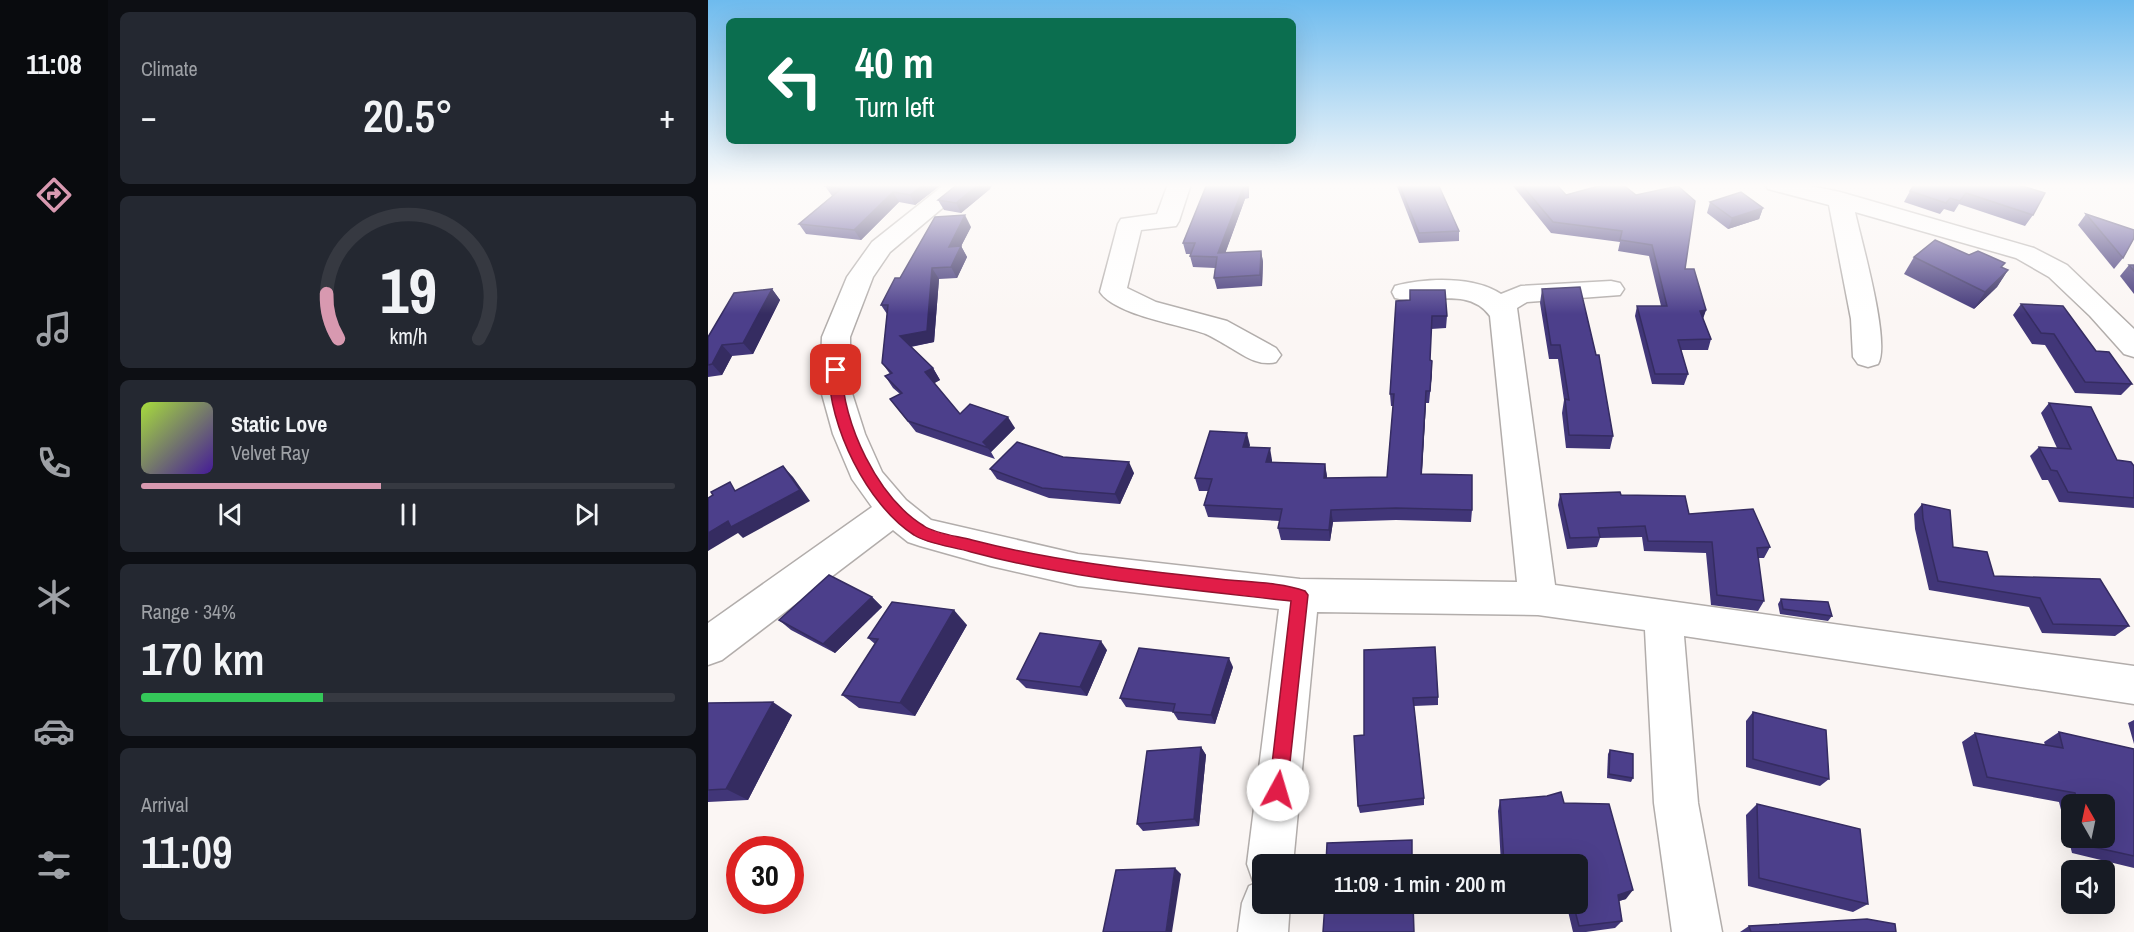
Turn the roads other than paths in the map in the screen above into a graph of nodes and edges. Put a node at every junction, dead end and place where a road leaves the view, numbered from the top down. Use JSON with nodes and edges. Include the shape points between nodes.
{"nodes":[{"id":1,"x":905,"y":227,"type":"edge"},
{"id":2,"x":1129,"y":227,"type":"edge"},
{"id":3,"x":1846,"y":227,"type":"edge"},
{"id":4,"x":1938,"y":227,"type":"edge"},
{"id":5,"x":1611,"y":290,"type":"dead end"},
{"id":6,"x":1405,"y":292,"type":"dead end"},
{"id":7,"x":1502,"y":312,"type":"junction"},
{"id":8,"x":2134,"y":347,"type":"edge"},
{"id":9,"x":1266,"y":355,"type":"dead end"},
{"id":10,"x":1868,"y":357,"type":"dead end"},
{"id":11,"x":894,"y":510,"type":"junction"},
{"id":12,"x":1300,"y":595,"type":"junction"},
{"id":13,"x":1538,"y":599,"type":"junction"},
{"id":14,"x":1663,"y":618,"type":"junction"},
{"id":15,"x":708,"y":647,"type":"edge"},
{"id":16,"x":2134,"y":685,"type":"edge"},
{"id":17,"x":1271,"y":854,"type":"edge"},
{"id":18,"x":1265,"y":914,"type":"edge"},
{"id":19,"x":1263,"y":932,"type":"edge"},
{"id":20,"x":1697,"y":932,"type":"edge"}],
"edges":[{"from":1,"to":11,"type":"street","via":[[881,247],[860,277],[836,337],[835,387],[849,434],[869,479]]},
{"from":2,"to":9,"type":"street","via":[[1113,292],[1146,308],[1216,328]]},
{"from":3,"to":10,"type":"street","via":[[1865,319]]},
{"from":4,"to":8,"type":"street","via":[[2025,253],[2058,271]]},
{"from":5,"to":7,"type":"street","via":[[1521,294],[1503,305]]},
{"from":6,"to":7,"type":"street","via":[[1476,293],[1490,298]]},
{"from":7,"to":13,"type":"street"},
{"from":11,"to":12,"type":"street","via":[[920,532],[1078,570]]},
{"from":11,"to":15,"type":"street"},
{"from":12,"to":13,"type":"street"},
{"from":12,"to":17,"type":"street"},
{"from":13,"to":14,"type":"street"},
{"from":14,"to":16,"type":"street"},
{"from":14,"to":20,"type":"street","via":[[1676,803]]},
{"from":18,"to":19,"type":"street"}]}
